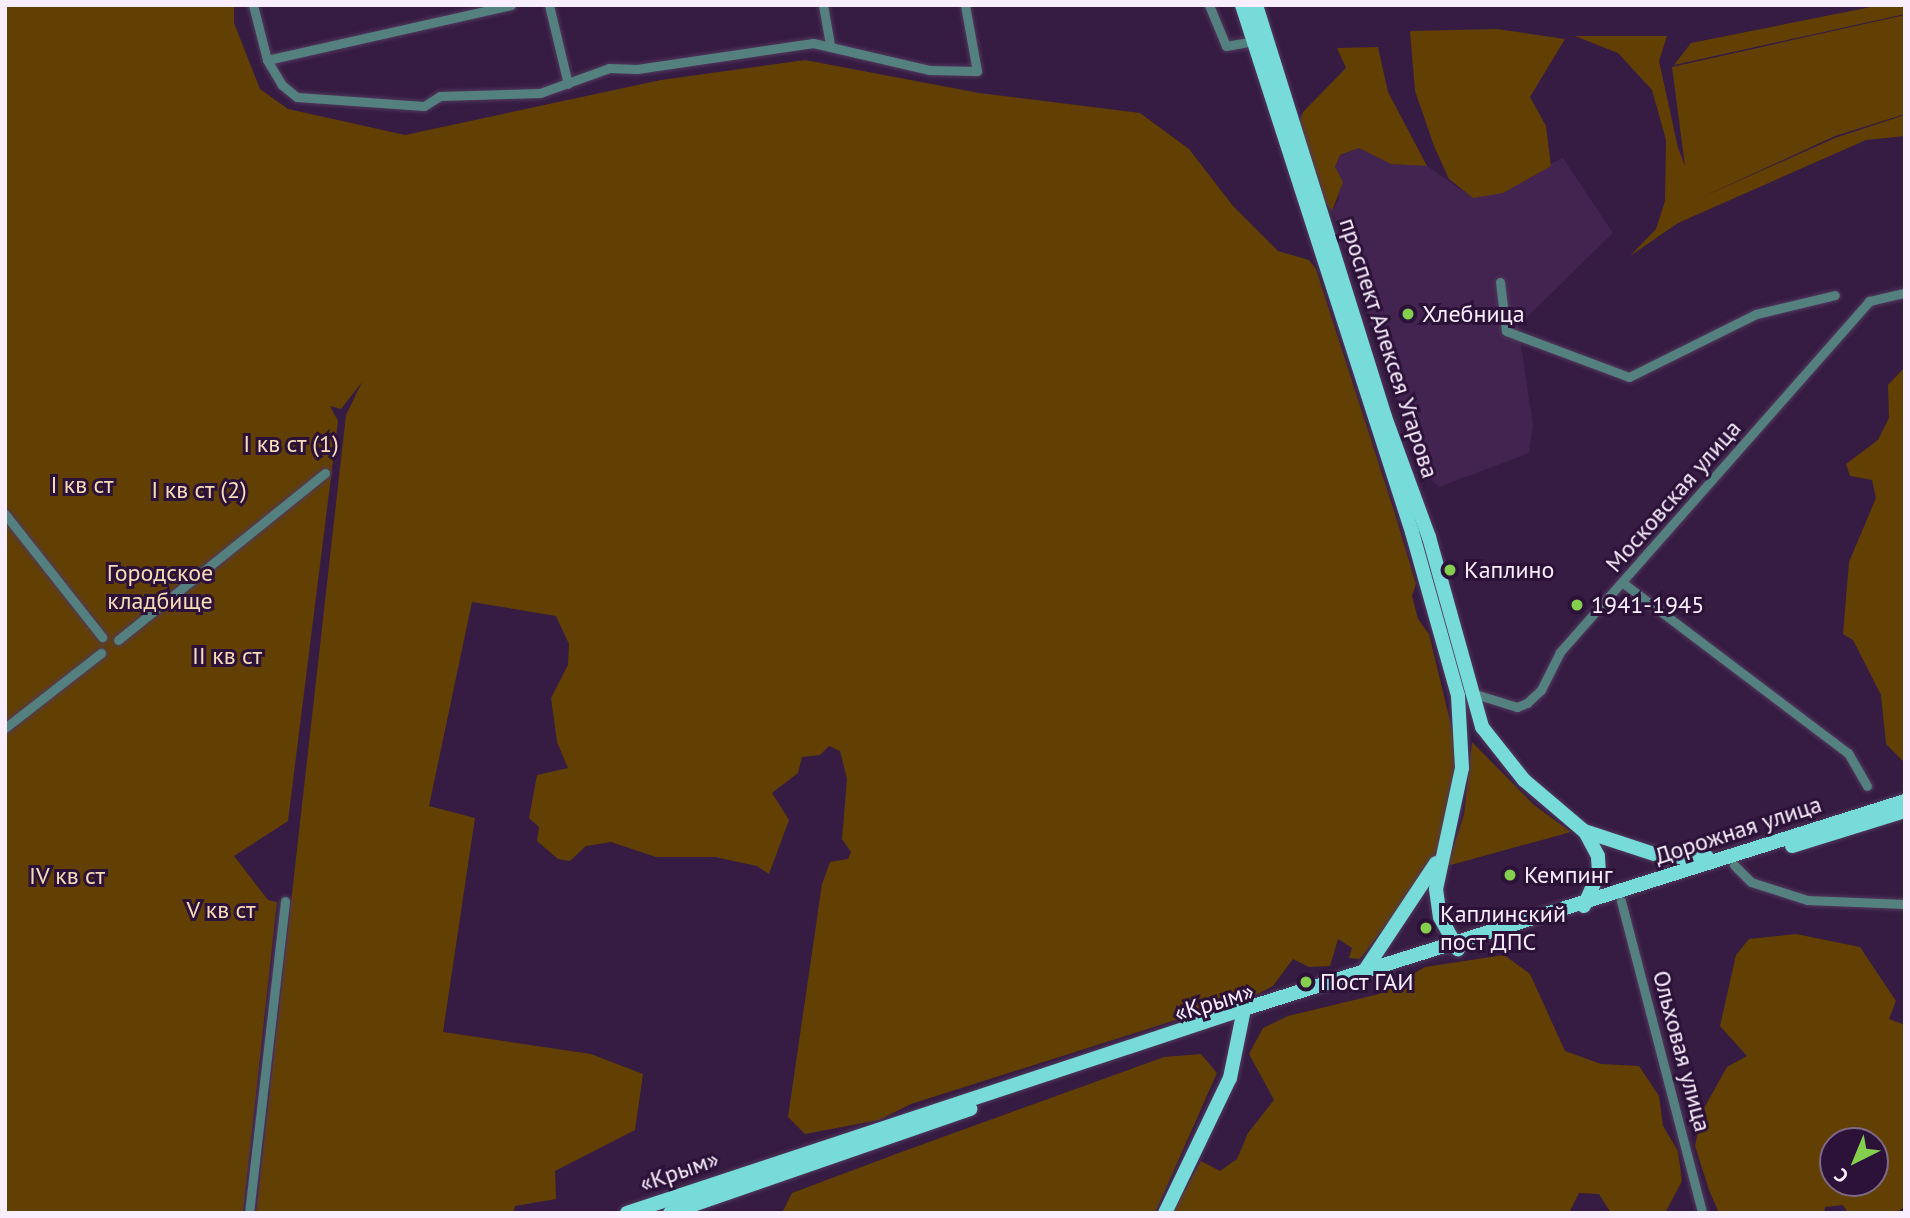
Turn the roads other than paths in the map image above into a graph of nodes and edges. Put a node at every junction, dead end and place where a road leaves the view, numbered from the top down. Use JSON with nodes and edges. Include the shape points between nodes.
{"nodes":[{"id":1,"x":253,"y":5,"type":"edge"},
{"id":2,"x":511,"y":5,"type":"edge"},
{"id":3,"x":549,"y":5,"type":"edge"},
{"id":4,"x":823,"y":5,"type":"edge"},
{"id":5,"x":965,"y":5,"type":"edge"},
{"id":6,"x":1209,"y":5,"type":"edge"},
{"id":7,"x":1242,"y":5,"type":"edge"},
{"id":8,"x":1256,"y":5,"type":"edge"},
{"id":9,"x":1254,"y":41,"type":"junction"},
{"id":10,"x":830,"y":44,"type":"junction"},
{"id":11,"x":267,"y":60,"type":"junction"},
{"id":12,"x":568,"y":84,"type":"junction"},
{"id":13,"x":1500,"y":282,"type":"dead end"},
{"id":14,"x":1905,"y":293,"type":"edge"},
{"id":15,"x":1835,"y":295,"type":"dead end"},
{"id":16,"x":1379,"y":419,"type":"junction"},
{"id":17,"x":325,"y":473,"type":"dead end"},
{"id":18,"x":5,"y":514,"type":"edge"},
{"id":19,"x":1623,"y":583,"type":"junction"},
{"id":20,"x":102,"y":637,"type":"dead end"},
{"id":21,"x":118,"y":640,"type":"dead end"},
{"id":22,"x":101,"y":653,"type":"dead end"},
{"id":23,"x":1464,"y":694,"type":"junction"},
{"id":24,"x":5,"y":728,"type":"edge"},
{"id":25,"x":1867,"y":786,"type":"dead end"},
{"id":26,"x":1905,"y":801,"type":"edge"},
{"id":27,"x":1905,"y":811,"type":"edge"},
{"id":28,"x":1584,"y":831,"type":"junction"},
{"id":29,"x":1754,"y":849,"type":"junction"},
{"id":30,"x":1444,"y":850,"type":"junction"},
{"id":31,"x":1777,"y":850,"type":"joint"},
{"id":32,"x":1734,"y":865,"type":"junction"},
{"id":33,"x":285,"y":901,"type":"dead end"},
{"id":34,"x":1621,"y":901,"type":"junction"},
{"id":35,"x":1586,"y":904,"type":"junction"},
{"id":36,"x":1905,"y":904,"type":"edge"},
{"id":37,"x":1575,"y":916,"type":"junction"},
{"id":38,"x":1457,"y":947,"type":"junction"},
{"id":39,"x":1363,"y":973,"type":"junction"},
{"id":40,"x":1245,"y":1013,"type":"junction"},
{"id":41,"x":249,"y":1213,"type":"edge"},
{"id":42,"x":627,"y":1213,"type":"edge"},
{"id":43,"x":670,"y":1213,"type":"edge"},
{"id":44,"x":1165,"y":1213,"type":"edge"},
{"id":45,"x":1702,"y":1213,"type":"edge"}],
"edges":[{"from":1,"to":11,"type":"street"},
{"from":2,"to":11,"type":"street"},
{"from":3,"to":12,"type":"street"},
{"from":4,"to":10,"type":"street"},
{"from":5,"to":10,"type":"street","via":[[977,71],[886,62]]},
{"from":6,"to":9,"type":"street","via":[[1226,46]]},
{"from":7,"to":9,"type":"main road","name":"проспект Алексея Угарова"},
{"from":8,"to":16,"type":"main road","name":"проспект Алексея Угарова"},
{"from":9,"to":16,"type":"main road","name":"проспект Алексея Угарова"},
{"from":10,"to":12,"type":"street","via":[[637,69],[609,68]]},
{"from":11,"to":12,"type":"street","via":[[282,85],[312,100],[400,100],[424,106],[440,96],[510,97]]},
{"from":13,"to":15,"type":"street","via":[[1506,331],[1629,377],[1756,314]]},
{"from":14,"to":19,"type":"street","name":"Московская улица","via":[[1869,301]]},
{"from":16,"to":23,"type":"main road","name":"проспект Алексея Угарова"},
{"from":17,"to":21,"type":"street"},
{"from":18,"to":20,"type":"street"},
{"from":19,"to":23,"type":"street","name":"Московская улица","via":[[1560,652],[1541,690],[1527,703],[1517,707]]},
{"from":19,"to":25,"type":"street","via":[[1848,753]]},
{"from":22,"to":24,"type":"street"},
{"from":23,"to":28,"type":"main road","via":[[1504,758],[1550,806]]},
{"from":23,"to":30,"type":"main road","name":"проспект Алексея Угарова","via":[[1462,768]]},
{"from":26,"to":29,"type":"main road","name":"Дорожная улица"},
{"from":27,"to":31,"type":"main road","name":"Дорожная улица"},
{"from":28,"to":29,"type":"main road","via":[[1663,857],[1695,859]]},
{"from":28,"to":35,"type":"main road","via":[[1598,856],[1599,872]]},
{"from":29,"to":35,"type":"main road","name":"Дорожная улица"},
{"from":30,"to":38,"type":"main road","name":"проспект Алексея Угарова","via":[[1436,889],[1440,917]]},
{"from":30,"to":39,"type":"main road"},
{"from":31,"to":32,"type":"main road","name":"«Крым»"},
{"from":32,"to":34,"type":"main road","name":"«Крым»"},
{"from":32,"to":36,"type":"street","via":[[1751,881],[1807,900]]},
{"from":33,"to":41,"type":"street"},
{"from":34,"to":37,"type":"main road","name":"«Крым»"},
{"from":34,"to":45,"type":"street","name":"Ольховая улица"},
{"from":35,"to":37,"type":"main road"},
{"from":35,"to":38,"type":"main road","name":"«Крым»"},
{"from":37,"to":38,"type":"main road","name":"«Крым»"},
{"from":38,"to":39,"type":"main road","name":"«Крым»"},
{"from":38,"to":40,"type":"main road","name":"«Крым»"},
{"from":39,"to":40,"type":"main road","name":"«Крым»"},
{"from":40,"to":42,"type":"main road","name":"«Крым»"},
{"from":40,"to":43,"type":"main road","name":"«Крым»"},
{"from":40,"to":44,"type":"main road","via":[[1225,1090]]}]}
